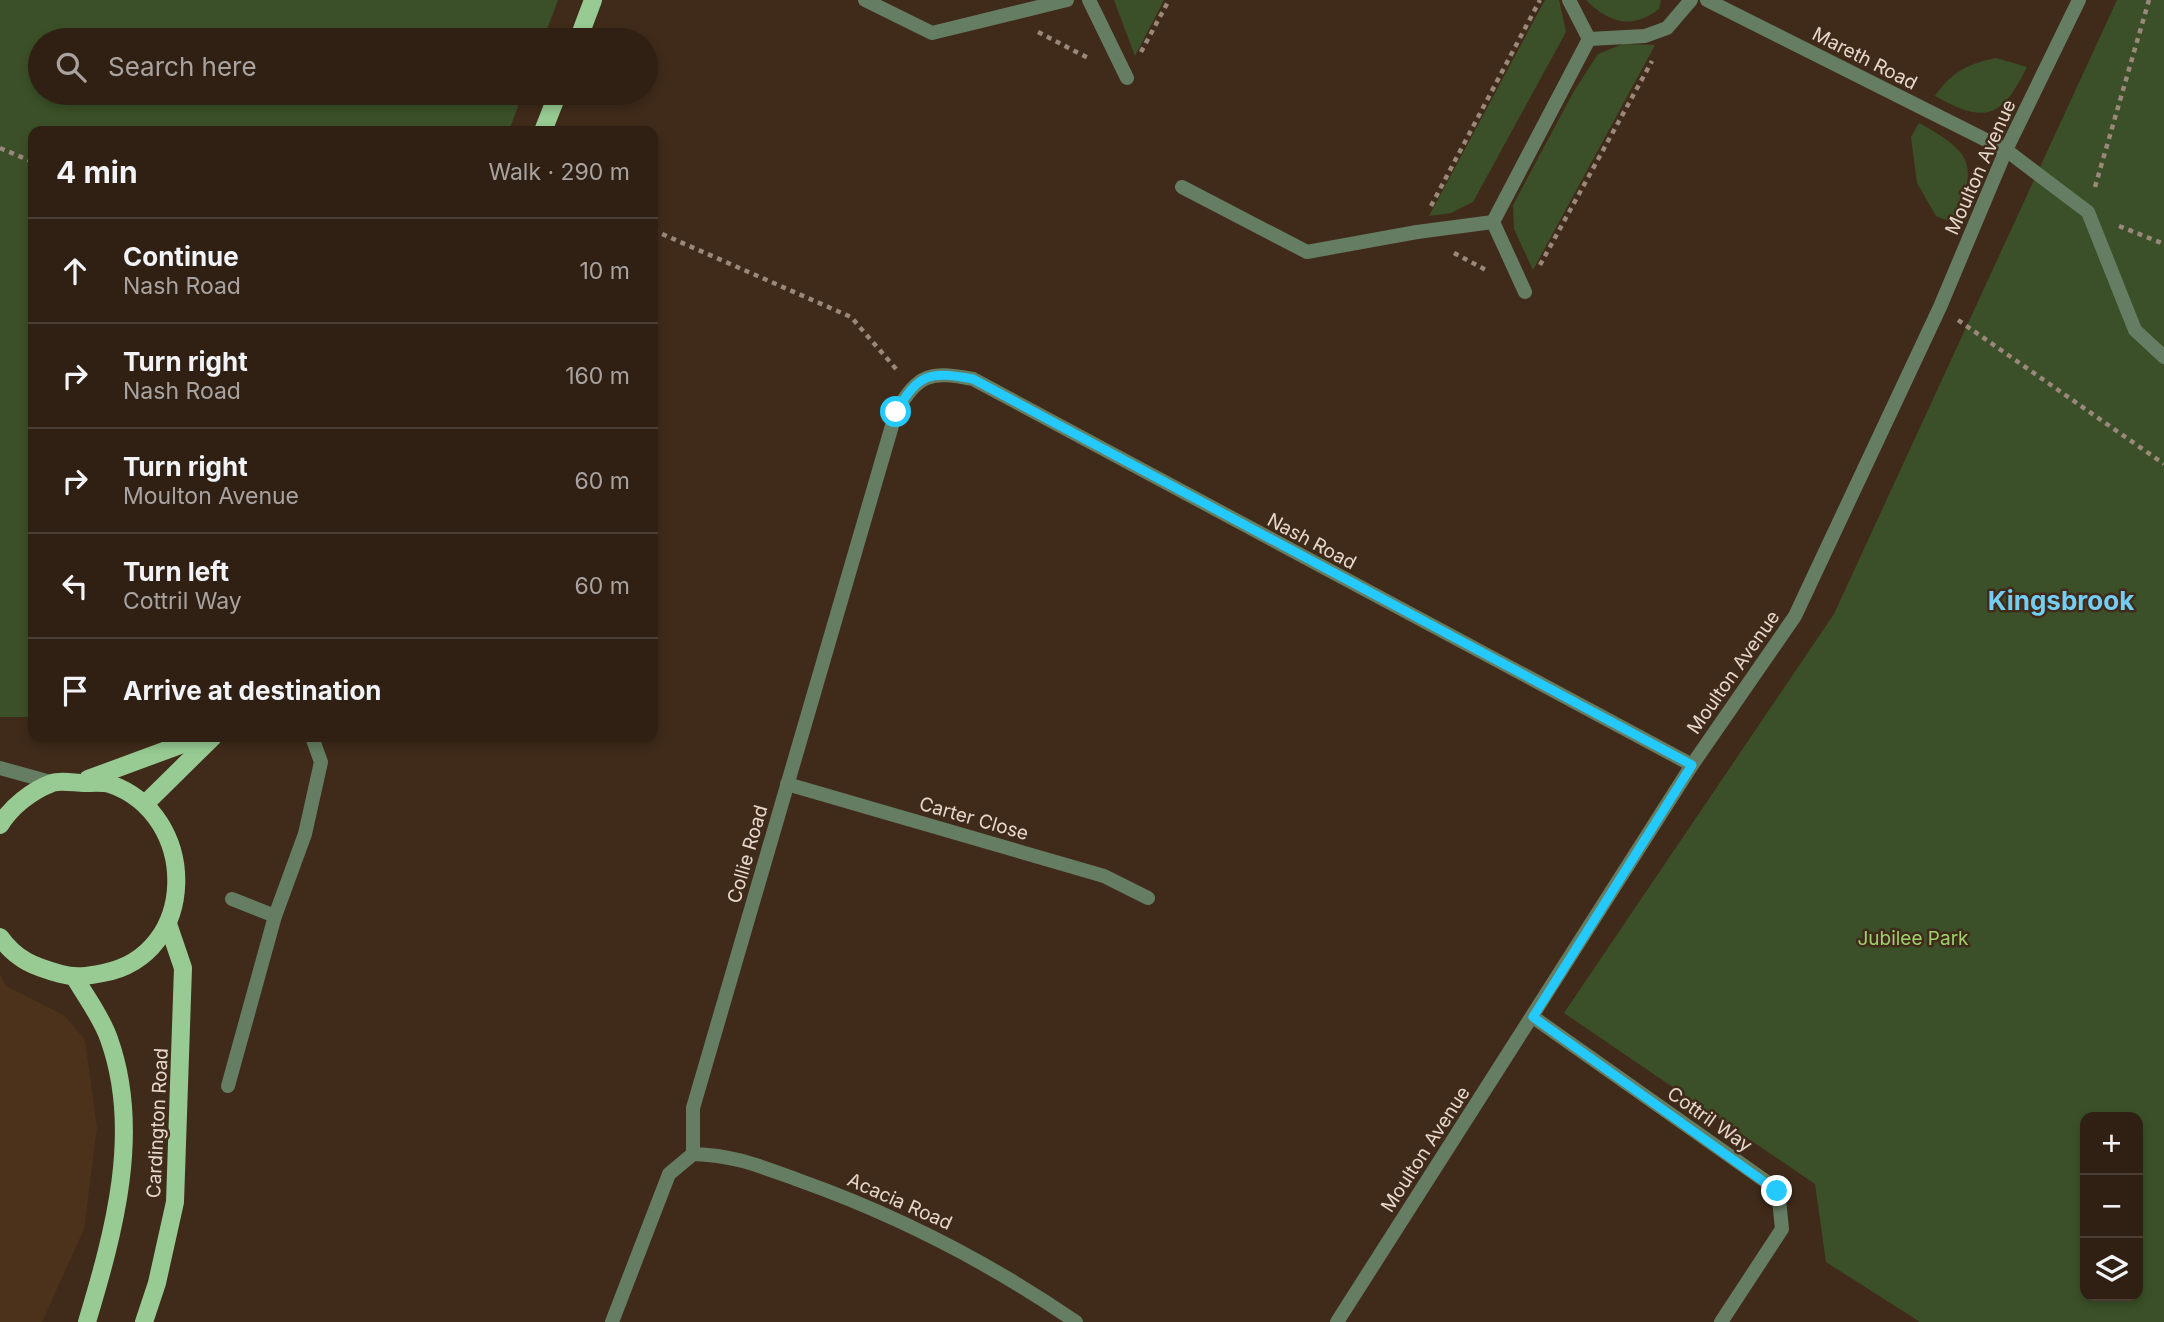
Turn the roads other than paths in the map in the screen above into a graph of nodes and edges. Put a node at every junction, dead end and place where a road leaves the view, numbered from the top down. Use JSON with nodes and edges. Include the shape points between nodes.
{"nodes":[{"id":1,"x":593,"y":0,"type":"edge"},
{"id":2,"x":865,"y":0,"type":"edge"},
{"id":3,"x":1067,"y":0,"type":"edge"},
{"id":4,"x":1089,"y":0,"type":"edge"},
{"id":5,"x":1569,"y":0,"type":"edge"},
{"id":6,"x":1691,"y":0,"type":"edge"},
{"id":7,"x":1707,"y":0,"type":"edge"},
{"id":8,"x":2079,"y":0,"type":"edge"},
{"id":9,"x":582,"y":28,"type":"edge"},
{"id":10,"x":1589,"y":39,"type":"junction"},
{"id":11,"x":1127,"y":78,"type":"dead end"},
{"id":12,"x":553,"y":105,"type":"edge"},
{"id":13,"x":545,"y":126,"type":"edge"},
{"id":14,"x":2006,"y":150,"type":"junction"},
{"id":15,"x":1182,"y":187,"type":"dead end"},
{"id":16,"x":1493,"y":222,"type":"junction"},
{"id":17,"x":1525,"y":292,"type":"dead end"},
{"id":18,"x":2164,"y":357,"type":"edge"},
{"id":19,"x":911,"y":386,"type":"joint"},
{"id":20,"x":189,"y":742,"type":"edge"},
{"id":21,"x":208,"y":742,"type":"edge"},
{"id":22,"x":314,"y":742,"type":"edge"},
{"id":23,"x":1692,"y":765,"type":"junction"},
{"id":24,"x":0,"y":768,"type":"edge"},
{"id":25,"x":54,"y":783,"type":"junction"},
{"id":26,"x":78,"y":783,"type":"junction"},
{"id":27,"x":787,"y":784,"type":"junction"},
{"id":28,"x":145,"y":804,"type":"junction"},
{"id":29,"x":0,"y":825,"type":"edge"},
{"id":30,"x":1148,"y":898,"type":"dead end"},
{"id":31,"x":232,"y":899,"type":"dead end"},
{"id":32,"x":275,"y":916,"type":"junction"},
{"id":33,"x":168,"y":924,"type":"junction"},
{"id":34,"x":0,"y":937,"type":"edge"},
{"id":35,"x":6,"y":956,"type":"edge"},
{"id":36,"x":75,"y":978,"type":"junction"},
{"id":37,"x":1533,"y":1017,"type":"junction"},
{"id":38,"x":228,"y":1086,"type":"dead end"},
{"id":39,"x":693,"y":1154,"type":"junction"},
{"id":40,"x":87,"y":1322,"type":"edge"},
{"id":41,"x":144,"y":1322,"type":"edge"},
{"id":42,"x":612,"y":1322,"type":"edge"},
{"id":43,"x":1076,"y":1322,"type":"edge"},
{"id":44,"x":1337,"y":1322,"type":"edge"},
{"id":45,"x":1721,"y":1322,"type":"edge"}],
"edges":[{"from":1,"to":9,"type":"main road"},
{"from":2,"to":3,"type":"street","via":[[932,33]]},
{"from":4,"to":11,"type":"street"},
{"from":5,"to":10,"type":"street"},
{"from":6,"to":10,"type":"street","via":[[1667,28],[1645,36]]},
{"from":7,"to":14,"type":"street","name":"Mareth Road"},
{"from":8,"to":14,"type":"street","name":"Moulton Avenue"},
{"from":10,"to":16,"type":"street"},
{"from":12,"to":13,"type":"main road"},
{"from":14,"to":18,"type":"street","name":"Mareth Road","via":[[2088,213],[2135,330]]},
{"from":14,"to":23,"type":"street","name":"Moulton Avenue","via":[[1940,307],[1795,615]]},
{"from":15,"to":16,"type":"street","via":[[1307,252]]},
{"from":16,"to":17,"type":"street"},
{"from":19,"to":23,"type":"street","name":"Nash Road","via":[[939,373],[973,379]]},
{"from":19,"to":27,"type":"street","name":"Collie Road","via":[[896,412]]},
{"from":20,"to":26,"type":"main road"},
{"from":21,"to":28,"type":"main road"},
{"from":22,"to":32,"type":"street","via":[[321,762],[305,834]]},
{"from":23,"to":37,"type":"street","name":"Moulton Avenue"},
{"from":24,"to":25,"type":"street"},
{"from":25,"to":26,"type":"main road"},
{"from":25,"to":29,"type":"main road","via":[[10,808]]},
{"from":26,"to":28,"type":"main road","via":[[109,784]]},
{"from":27,"to":30,"type":"street","name":"Carter Close","via":[[1104,876]]},
{"from":27,"to":39,"type":"street","name":"Collie Road","via":[[692,1108]]},
{"from":28,"to":33,"type":"main road","via":[[170,837],[179,880]]},
{"from":31,"to":32,"type":"street"},
{"from":32,"to":38,"type":"street"},
{"from":33,"to":36,"type":"main road","via":[[146,953],[118,970]]},
{"from":33,"to":41,"type":"main road","name":"Cardington Road","via":[[183,968],[175,1202]]},
{"from":34,"to":35,"type":"main road"},
{"from":35,"to":36,"type":"main road"},
{"from":36,"to":40,"type":"main road","name":"Cardington Road","via":[[109,1038],[122,1099],[121,1195]]},
{"from":37,"to":44,"type":"street","name":"Moulton Avenue"},
{"from":37,"to":45,"type":"street","name":"Cottril Way","via":[[1777,1191],[1782,1229]]},
{"from":39,"to":42,"type":"street","via":[[669,1174]]},
{"from":39,"to":43,"type":"street","name":"Acacia Road","via":[[727,1155],[860,1202],[951,1244]]}]}
